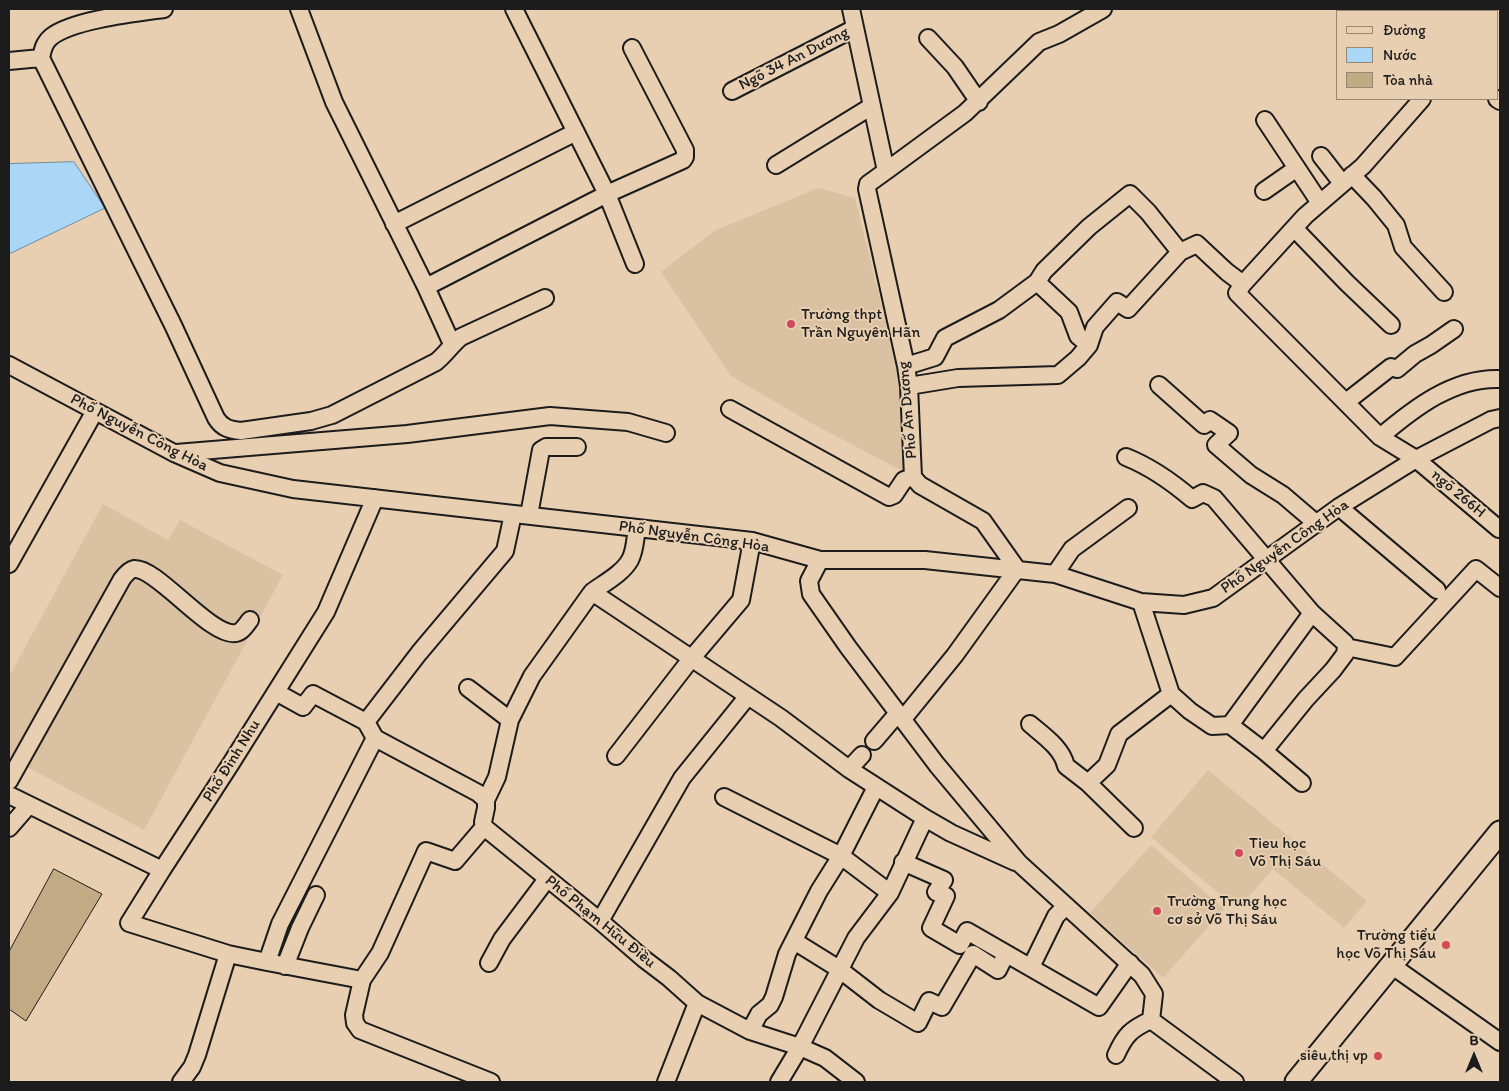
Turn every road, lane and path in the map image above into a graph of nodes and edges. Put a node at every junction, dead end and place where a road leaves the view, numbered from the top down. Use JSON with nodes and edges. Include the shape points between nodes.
{"nodes":[{"id":1,"x":164,"y":9,"type":"edge"},
{"id":2,"x":299,"y":9,"type":"edge"},
{"id":3,"x":514,"y":9,"type":"edge"},
{"id":4,"x":851,"y":9,"type":"edge"},
{"id":5,"x":1103,"y":9,"type":"edge"},
{"id":6,"x":855,"y":28,"type":"junction"},
{"id":7,"x":928,"y":38,"type":"dead end"},
{"id":8,"x":632,"y":48,"type":"dead end"},
{"id":9,"x":41,"y":58,"type":"junction"},
{"id":10,"x":9,"y":61,"type":"edge"},
{"id":11,"x":732,"y":91,"type":"dead end"},
{"id":12,"x":1421,"y":100,"type":"edge"},
{"id":13,"x":979,"y":102,"type":"junction"},
{"id":14,"x":872,"y":106,"type":"junction"},
{"id":15,"x":1265,"y":120,"type":"dead end"},
{"id":16,"x":576,"y":132,"type":"junction"},
{"id":17,"x":1321,"y":156,"type":"dead end"},
{"id":18,"x":776,"y":165,"type":"dead end"},
{"id":19,"x":1297,"y":168,"type":"junction"},
{"id":20,"x":886,"y":171,"type":"junction"},
{"id":21,"x":1347,"y":179,"type":"junction"},
{"id":22,"x":1264,"y":191,"type":"dead end"},
{"id":23,"x":607,"y":194,"type":"junction"},
{"id":24,"x":1320,"y":203,"type":"junction"},
{"id":25,"x":394,"y":224,"type":"junction"},
{"id":26,"x":1294,"y":228,"type":"junction"},
{"id":27,"x":1180,"y":252,"type":"junction"},
{"id":28,"x":635,"y":264,"type":"dead end"},
{"id":29,"x":1037,"y":282,"type":"junction"},
{"id":30,"x":1243,"y":284,"type":"junction"},
{"id":31,"x":426,"y":287,"type":"junction"},
{"id":32,"x":1444,"y":292,"type":"dead end"},
{"id":33,"x":545,"y":298,"type":"dead end"},
{"id":34,"x":1391,"y":325,"type":"dead end"},
{"id":35,"x":1454,"y":329,"type":"dead end"},
{"id":36,"x":452,"y":344,"type":"junction"},
{"id":37,"x":1089,"y":345,"type":"junction"},
{"id":38,"x":9,"y":364,"type":"edge"},
{"id":39,"x":906,"y":366,"type":"junction"},
{"id":40,"x":1500,"y":379,"type":"edge"},
{"id":41,"x":1159,"y":385,"type":"dead end"},
{"id":42,"x":909,"y":386,"type":"junction"},
{"id":43,"x":1346,"y":402,"type":"junction"},
{"id":44,"x":730,"y":409,"type":"dead end"},
{"id":45,"x":95,"y":411,"type":"junction"},
{"id":46,"x":1500,"y":418,"type":"edge"},
{"id":47,"x":666,"y":433,"type":"dead end"},
{"id":48,"x":1380,"y":438,"type":"junction"},
{"id":49,"x":578,"y":447,"type":"dead end"},
{"id":50,"x":174,"y":453,"type":"junction"},
{"id":51,"x":1126,"y":457,"type":"dead end"},
{"id":52,"x":1416,"y":459,"type":"junction"},
{"id":53,"x":913,"y":477,"type":"junction"},
{"id":54,"x":375,"y":498,"type":"junction"},
{"id":55,"x":1339,"y":507,"type":"junction"},
{"id":56,"x":1128,"y":508,"type":"dead end"},
{"id":57,"x":521,"y":515,"type":"junction"},
{"id":58,"x":1317,"y":524,"type":"junction"},
{"id":59,"x":1500,"y":528,"type":"edge"},
{"id":60,"x":637,"y":529,"type":"junction"},
{"id":61,"x":752,"y":541,"type":"junction"},
{"id":62,"x":1265,"y":559,"type":"junction"},
{"id":63,"x":820,"y":560,"type":"junction"},
{"id":64,"x":9,"y":564,"type":"edge"},
{"id":65,"x":1017,"y":569,"type":"junction"},
{"id":66,"x":1055,"y":574,"type":"junction"},
{"id":67,"x":1500,"y":588,"type":"edge"},
{"id":68,"x":1437,"y":590,"type":"dead end"},
{"id":69,"x":592,"y":592,"type":"junction"},
{"id":70,"x":1142,"y":602,"type":"junction"},
{"id":71,"x":1312,"y":613,"type":"junction"},
{"id":72,"x":250,"y":620,"type":"dead end"},
{"id":73,"x":1346,"y":647,"type":"junction"},
{"id":74,"x":692,"y":659,"type":"junction"},
{"id":75,"x":468,"y":688,"type":"dead end"},
{"id":76,"x":276,"y":692,"type":"junction"},
{"id":77,"x":1171,"y":694,"type":"junction"},
{"id":78,"x":748,"y":696,"type":"junction"},
{"id":79,"x":901,"y":716,"type":"junction"},
{"id":80,"x":510,"y":720,"type":"junction"},
{"id":81,"x":366,"y":722,"type":"junction"},
{"id":82,"x":1030,"y":724,"type":"dead end"},
{"id":83,"x":1230,"y":725,"type":"junction"},
{"id":84,"x":375,"y":738,"type":"junction"},
{"id":85,"x":874,"y":741,"type":"dead end"},
{"id":86,"x":1264,"y":751,"type":"junction"},
{"id":87,"x":862,"y":755,"type":"dead end"},
{"id":88,"x":616,"y":756,"type":"dead end"},
{"id":89,"x":849,"y":769,"type":"junction"},
{"id":90,"x":9,"y":781,"type":"edge"},
{"id":91,"x":1302,"y":782,"type":"dead end"},
{"id":92,"x":1088,"y":783,"type":"junction"},
{"id":93,"x":876,"y":787,"type":"junction"},
{"id":94,"x":9,"y":795,"type":"edge"},
{"id":95,"x":724,"y":797,"type":"dead end"},
{"id":96,"x":486,"y":800,"type":"junction"},
{"id":97,"x":29,"y":805,"type":"junction"},
{"id":98,"x":924,"y":818,"type":"junction"},
{"id":99,"x":484,"y":827,"type":"junction"},
{"id":100,"x":9,"y":828,"type":"edge"},
{"id":101,"x":1134,"y":828,"type":"dead end"},
{"id":102,"x":1500,"y":832,"type":"edge"},
{"id":103,"x":840,"y":856,"type":"junction"},
{"id":104,"x":903,"y":862,"type":"junction"},
{"id":105,"x":1019,"y":863,"type":"junction"},
{"id":106,"x":162,"y":870,"type":"junction"},
{"id":107,"x":547,"y":879,"type":"junction"},
{"id":108,"x":890,"y":894,"type":"junction"},
{"id":109,"x":316,"y":895,"type":"dead end"},
{"id":110,"x":1066,"y":906,"type":"junction"},
{"id":111,"x":600,"y":921,"type":"junction"},
{"id":112,"x":794,"y":941,"type":"junction"},
{"id":113,"x":228,"y":954,"type":"junction"},
{"id":114,"x":1006,"y":954,"type":"junction"},
{"id":115,"x":267,"y":962,"type":"junction"},
{"id":116,"x":489,"y":963,"type":"dead end"},
{"id":117,"x":1130,"y":963,"type":"junction"},
{"id":118,"x":1392,"y":964,"type":"junction"},
{"id":119,"x":285,"y":966,"type":"junction"},
{"id":120,"x":1031,"y":967,"type":"junction"},
{"id":121,"x":839,"y":969,"type":"junction"},
{"id":122,"x":362,"y":980,"type":"junction"},
{"id":123,"x":697,"y":1003,"type":"junction"},
{"id":124,"x":1151,"y":1020,"type":"junction"},
{"id":125,"x":750,"y":1031,"type":"junction"},
{"id":126,"x":1500,"y":1042,"type":"edge"},
{"id":127,"x":800,"y":1047,"type":"junction"},
{"id":128,"x":1116,"y":1055,"type":"dead end"},
{"id":129,"x":181,"y":1082,"type":"edge"},
{"id":130,"x":491,"y":1082,"type":"edge"},
{"id":131,"x":666,"y":1082,"type":"edge"},
{"id":132,"x":779,"y":1082,"type":"edge"},
{"id":133,"x":856,"y":1082,"type":"edge"},
{"id":134,"x":1235,"y":1082,"type":"edge"},
{"id":135,"x":1296,"y":1082,"type":"edge"}],
"edges":[{"from":1,"to":9,"type":"street","via":[[70,27],[50,39]]},
{"from":2,"to":25,"type":"street","via":[[334,102]]},
{"from":3,"to":16,"type":"street"},
{"from":4,"to":6,"type":"street"},
{"from":5,"to":13,"type":"street","via":[[1039,42]]},
{"from":6,"to":11,"type":"street","name":"Ngõ 34 An Dương"},
{"from":6,"to":14,"type":"street"},
{"from":7,"to":13,"type":"street","via":[[955,67]]},
{"from":8,"to":23,"type":"street","via":[[685,150],[685,157]]},
{"from":9,"to":10,"type":"street"},
{"from":9,"to":36,"type":"street","via":[[216,418],[223,426],[241,431],[332,415],[436,362]]},
{"from":12,"to":21,"type":"street","via":[[1363,166]]},
{"from":13,"to":20,"type":"street"},
{"from":14,"to":18,"type":"street"},
{"from":14,"to":20,"type":"street"},
{"from":15,"to":19,"type":"street"},
{"from":16,"to":23,"type":"street"},
{"from":16,"to":25,"type":"street"},
{"from":17,"to":21,"type":"street"},
{"from":19,"to":22,"type":"street"},
{"from":19,"to":24,"type":"street"},
{"from":20,"to":39,"type":"street","name":"Phố An Dương","via":[[868,184],[867,189]]},
{"from":21,"to":24,"type":"street"},
{"from":21,"to":32,"type":"street","via":[[1374,198],[1396,225],[1403,247]]},
{"from":23,"to":28,"type":"street"},
{"from":23,"to":31,"type":"street"},
{"from":24,"to":26,"type":"street"},
{"from":25,"to":31,"type":"street"},
{"from":26,"to":30,"type":"street"},
{"from":26,"to":34,"type":"street"},
{"from":27,"to":29,"type":"street","via":[[1130,194],[1089,227]]},
{"from":27,"to":30,"type":"street","via":[[1197,244]]},
{"from":27,"to":37,"type":"street","via":[[1128,309],[1116,302],[1095,328]]},
{"from":29,"to":37,"type":"street","via":[[1069,312],[1078,336]]},
{"from":29,"to":39,"type":"street","via":[[999,310],[945,338],[935,357]]},
{"from":30,"to":43,"type":"street","name":"ngõ 266H","via":[[1237,294]]},
{"from":31,"to":36,"type":"street"},
{"from":33,"to":36,"type":"street"},
{"from":35,"to":43,"type":"street","via":[[1397,369],[1391,367]]},
{"from":37,"to":42,"type":"street","via":[[1058,375],[958,378]]},
{"from":38,"to":45,"type":"street","name":"Phố Nguyễn Công Hòa"},
{"from":39,"to":42,"type":"street","name":"Phố An Dương"},
{"from":40,"to":48,"type":"street","via":[[1485,378],[1440,393]]},
{"from":41,"to":58,"type":"street","via":[[1204,425],[1210,420],[1230,433],[1216,445]]},
{"from":42,"to":53,"type":"street","name":"Phố An Dương"},
{"from":43,"to":48,"type":"street","name":"ngõ 266H"},
{"from":44,"to":53,"type":"street","via":[[889,497],[904,480]]},
{"from":45,"to":50,"type":"street","name":"Phố Nguyễn Công Hòa"},
{"from":45,"to":64,"type":"street"},
{"from":46,"to":52,"type":"street","name":"Phố Nguyễn Công Hòa"},
{"from":47,"to":50,"type":"street","via":[[628,422],[550,416],[407,434]]},
{"from":48,"to":52,"type":"street","name":"ngõ 266H"},
{"from":49,"to":57,"type":"street","via":[[546,447],[541,450]]},
{"from":50,"to":54,"type":"street","name":"Phố Nguyễn Công Hòa","via":[[220,474],[293,489]]},
{"from":51,"to":62,"type":"street","via":[[1168,479],[1192,499],[1203,493],[1214,498]]},
{"from":52,"to":55,"type":"street","name":"Phố Nguyễn Công Hòa"},
{"from":52,"to":59,"type":"street","name":"ngõ 266H"},
{"from":53,"to":65,"type":"street","name":"Phố An Dương","via":[[920,485],[983,521]]},
{"from":54,"to":57,"type":"street","name":"Phố Nguyễn Công Hòa"},
{"from":54,"to":76,"type":"street","name":"Phố Đinh Nhu","via":[[326,612]]},
{"from":55,"to":58,"type":"street","name":"Phố Nguyễn Công Hòa"},
{"from":55,"to":68,"type":"street"},
{"from":56,"to":66,"type":"street","via":[[1072,549]]},
{"from":57,"to":60,"type":"street","name":"Phố Nguyễn Công Hòa"},
{"from":57,"to":81,"type":"street","via":[[505,551]]},
{"from":58,"to":62,"type":"street","name":"Phố Nguyễn Công Hòa"},
{"from":60,"to":61,"type":"street","name":"Phố Nguyễn Công Hòa"},
{"from":60,"to":69,"type":"street","via":[[626,566]]},
{"from":61,"to":63,"type":"street","name":"Phố Nguyễn Công Hòa"},
{"from":61,"to":74,"type":"street","via":[[741,600]]},
{"from":62,"to":70,"type":"street","name":"Phố Nguyễn Công Hòa","via":[[1213,598],[1184,605]]},
{"from":62,"to":71,"type":"street"},
{"from":63,"to":65,"type":"street","name":"Phố Nguyễn Công Hòa","via":[[925,560]]},
{"from":63,"to":79,"type":"street","via":[[810,581],[811,594]]},
{"from":65,"to":66,"type":"street","name":"Phố Nguyễn Công Hòa"},
{"from":65,"to":79,"type":"street","via":[[954,656]]},
{"from":66,"to":70,"type":"street","name":"Phố Nguyễn Công Hòa"},
{"from":67,"to":73,"type":"street","via":[[1476,569],[1395,657]]},
{"from":69,"to":74,"type":"street"},
{"from":69,"to":80,"type":"street","via":[[532,676]]},
{"from":70,"to":77,"type":"street"},
{"from":71,"to":73,"type":"street"},
{"from":71,"to":83,"type":"street"},
{"from":72,"to":90,"type":"street","via":[[235,634],[224,631],[155,578],[141,570],[128,572],[64,679]]},
{"from":73,"to":86,"type":"street","via":[[1345,654],[1333,670]]},
{"from":74,"to":78,"type":"street"},
{"from":74,"to":88,"type":"street"},
{"from":75,"to":80,"type":"street"},
{"from":76,"to":81,"type":"street","via":[[303,707],[313,694]]},
{"from":76,"to":106,"type":"street","name":"Phố Đinh Nhu"},
{"from":77,"to":83,"type":"street","via":[[1212,726]]},
{"from":77,"to":92,"type":"street","via":[[1119,734],[1107,765]]},
{"from":78,"to":89,"type":"street"},
{"from":78,"to":111,"type":"street","via":[[682,778]]},
{"from":79,"to":85,"type":"street"},
{"from":79,"to":105,"type":"street"},
{"from":80,"to":96,"type":"street","via":[[497,777]]},
{"from":81,"to":84,"type":"street"},
{"from":82,"to":92,"type":"street","via":[[1064,757],[1066,766]]},
{"from":83,"to":86,"type":"street"},
{"from":84,"to":96,"type":"street"},
{"from":84,"to":115,"type":"street","via":[[280,924]]},
{"from":86,"to":91,"type":"street"},
{"from":87,"to":89,"type":"street"},
{"from":89,"to":93,"type":"street"},
{"from":92,"to":101,"type":"street"},
{"from":93,"to":98,"type":"street"},
{"from":93,"to":103,"type":"street"},
{"from":94,"to":97,"type":"street"},
{"from":95,"to":103,"type":"street"},
{"from":96,"to":99,"type":"street"},
{"from":97,"to":100,"type":"street"},
{"from":97,"to":106,"type":"street"},
{"from":98,"to":104,"type":"street"},
{"from":98,"to":105,"type":"street"},
{"from":99,"to":107,"type":"street","name":"Phố Phạm Hữu Điều"},
{"from":99,"to":122,"type":"street","via":[[455,861],[426,851],[380,953]]},
{"from":102,"to":118,"type":"main road"},
{"from":103,"to":108,"type":"street"},
{"from":103,"to":112,"type":"street"},
{"from":104,"to":108,"type":"street"},
{"from":104,"to":114,"type":"street","via":[[944,880],[936,892],[946,896],[931,928],[960,945],[967,931]]},
{"from":105,"to":110,"type":"street"},
{"from":106,"to":113,"type":"street","name":"Phố Đinh Nhu","via":[[129,923]]},
{"from":107,"to":111,"type":"street","name":"Phố Phạm Hữu Điều"},
{"from":107,"to":116,"type":"street","via":[[502,939]]},
{"from":108,"to":121,"type":"street","via":[[856,938]]},
{"from":109,"to":119,"type":"street"},
{"from":110,"to":117,"type":"street"},
{"from":110,"to":120,"type":"street","via":[[1056,916]]},
{"from":111,"to":123,"type":"street","name":"Phố Phạm Hữu Điều"},
{"from":112,"to":121,"type":"street"},
{"from":112,"to":125,"type":"street","via":[[774,997]]},
{"from":113,"to":115,"type":"street"},
{"from":113,"to":129,"type":"street","via":[[197,1055]]},
{"from":114,"to":120,"type":"street"},
{"from":114,"to":121,"type":"street","via":[[998,970],[972,954],[942,1007],[929,1002],[918,1023],[879,1000]]},
{"from":115,"to":119,"type":"street"},
{"from":117,"to":120,"type":"street","via":[[1099,1007]]},
{"from":117,"to":124,"type":"street","via":[[1154,994]]},
{"from":118,"to":126,"type":"street"},
{"from":118,"to":135,"type":"main road"},
{"from":119,"to":122,"type":"street"},
{"from":121,"to":127,"type":"street"},
{"from":122,"to":130,"type":"street","via":[[354,1015],[360,1030]]},
{"from":123,"to":125,"type":"street","name":"Phố Phạm Hữu Điều"},
{"from":123,"to":131,"type":"street"},
{"from":124,"to":128,"type":"street","via":[[1135,1027]]},
{"from":124,"to":134,"type":"street"},
{"from":125,"to":127,"type":"street","name":"Phố Phạm Hữu Điều"},
{"from":127,"to":132,"type":"street"},
{"from":127,"to":133,"type":"street","name":"Phố Phạm Hữu Điều","via":[[825,1058]]}]}
